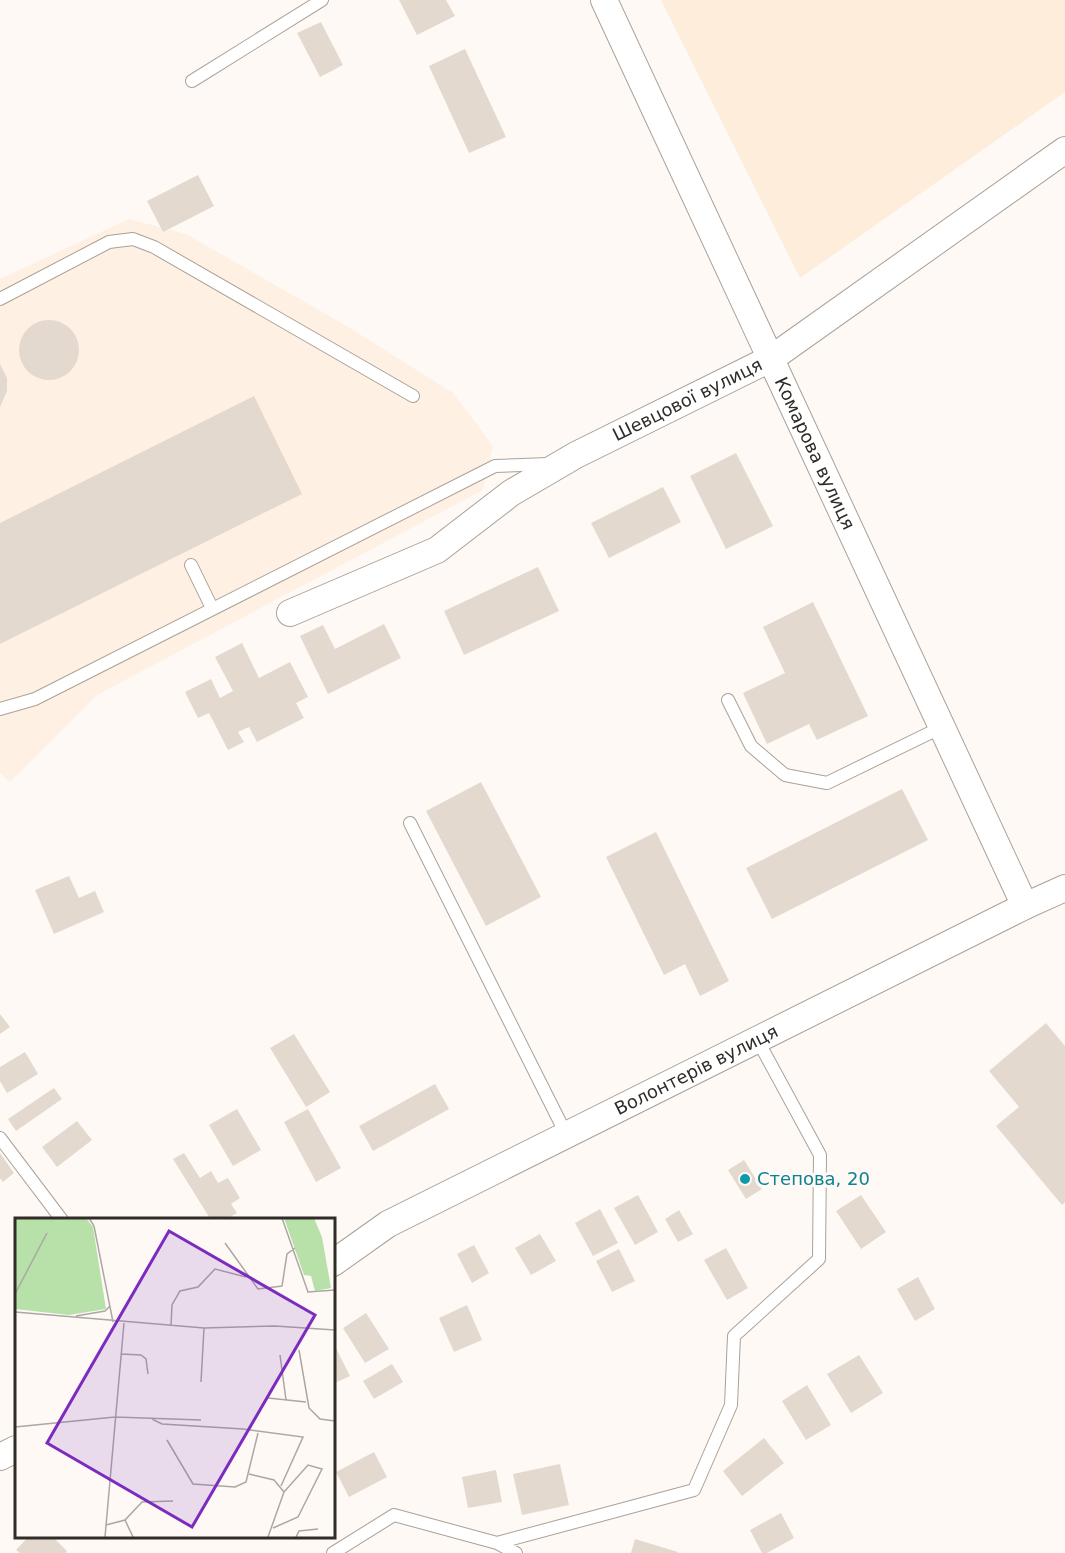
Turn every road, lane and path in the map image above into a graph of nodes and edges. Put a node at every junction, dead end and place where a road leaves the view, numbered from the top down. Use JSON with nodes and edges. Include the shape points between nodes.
{"nodes":[{"id":1,"x":322,"y":0,"type":"edge"},
{"id":2,"x":604,"y":0,"type":"edge"},
{"id":3,"x":192,"y":81,"type":"dead end"},
{"id":4,"x":1065,"y":150,"type":"edge"},
{"id":5,"x":0,"y":299,"type":"edge"},
{"id":6,"x":772,"y":358,"type":"junction"},
{"id":7,"x":413,"y":396,"type":"dead end"},
{"id":8,"x":561,"y":464,"type":"junction"},
{"id":9,"x":191,"y":565,"type":"dead end"},
{"id":10,"x":212,"y":608,"type":"junction"},
{"id":11,"x":290,"y":613,"type":"dead end"},
{"id":12,"x":728,"y":700,"type":"dead end"},
{"id":13,"x":0,"y":709,"type":"edge"},
{"id":14,"x":942,"y":727,"type":"junction"},
{"id":15,"x":410,"y":823,"type":"dead end"},
{"id":16,"x":1065,"y":888,"type":"edge"},
{"id":17,"x":1025,"y":906,"type":"junction"},
{"id":18,"x":757,"y":1039,"type":"junction"},
{"id":19,"x":567,"y":1134,"type":"junction"},
{"id":20,"x":0,"y":1138,"type":"edge"},
{"id":21,"x":60,"y":1218,"type":"edge"},
{"id":22,"x":334,"y":1262,"type":"edge"},
{"id":23,"x":15,"y":1450,"type":"edge"},
{"id":24,"x":0,"y":1457,"type":"edge"},
{"id":25,"x":497,"y":1543,"type":"junction"},
{"id":26,"x":333,"y":1553,"type":"edge"},
{"id":27,"x":516,"y":1553,"type":"edge"}],
"edges":[{"from":1,"to":3,"type":"lane"},
{"from":2,"to":6,"type":"street","name":"Комарова вулиця"},
{"from":4,"to":6,"type":"street","name":"Шевцової вулиця"},
{"from":5,"to":7,"type":"lane","via":[[109,242],[133,239],[154,247]]},
{"from":6,"to":8,"type":"street","name":"Шевцової вулиця"},
{"from":6,"to":14,"type":"street","name":"Комарова вулиця"},
{"from":8,"to":10,"type":"lane","via":[[495,466]]},
{"from":8,"to":11,"type":"street","name":"Шевцової вулиця","via":[[511,493],[437,550]]},
{"from":9,"to":10,"type":"lane"},
{"from":10,"to":13,"type":"lane","via":[[35,699]]},
{"from":12,"to":14,"type":"lane","via":[[751,746],[785,775],[827,783]]},
{"from":14,"to":17,"type":"street","name":"Комарова вулиця"},
{"from":15,"to":19,"type":"lane"},
{"from":16,"to":17,"type":"street","name":"Волонтерів вулиця"},
{"from":17,"to":18,"type":"street","name":"Волонтерів вулиця"},
{"from":18,"to":19,"type":"street","name":"Волонтерів вулиця"},
{"from":18,"to":25,"type":"lane","via":[[820,1155],[819,1259],[734,1336],[731,1405],[694,1490]]},
{"from":19,"to":22,"type":"street","name":"Волонтерів вулиця","via":[[388,1224]]},
{"from":20,"to":21,"type":"lane"},
{"from":23,"to":24,"type":"street"},
{"from":25,"to":26,"type":"lane","via":[[394,1515]]},
{"from":25,"to":27,"type":"lane"}]}
